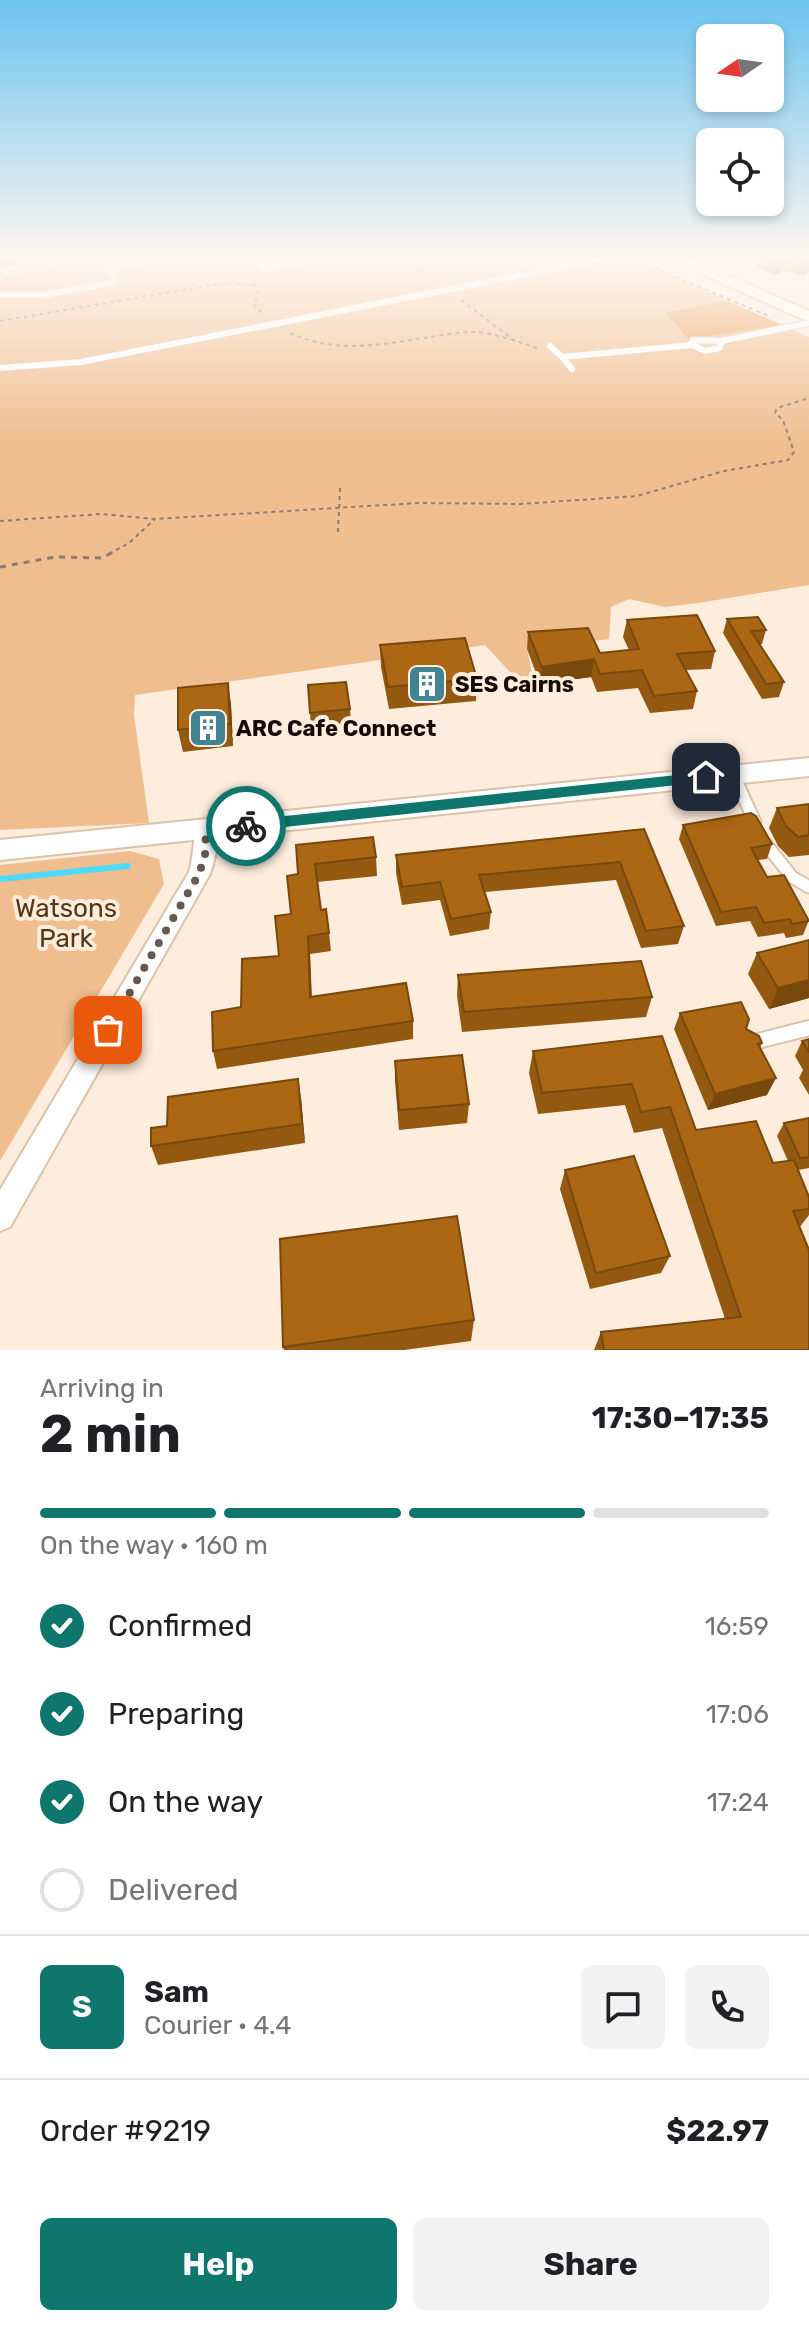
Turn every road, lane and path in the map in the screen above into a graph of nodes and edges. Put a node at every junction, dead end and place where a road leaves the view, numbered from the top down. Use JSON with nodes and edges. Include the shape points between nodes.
{"nodes":[{"id":1,"x":285,"y":321,"type":"edge"},
{"id":2,"x":490,"y":321,"type":"edge"},
{"id":3,"x":778,"y":321,"type":"edge"},
{"id":4,"x":280,"y":322,"type":"junction"},
{"id":5,"x":809,"y":323,"type":"edge"},
{"id":6,"x":792,"y":327,"type":"junction"},
{"id":7,"x":515,"y":341,"type":"junction"},
{"id":8,"x":721,"y":341,"type":"junction"},
{"id":9,"x":692,"y":345,"type":"junction"},
{"id":10,"x":550,"y":346,"type":"dead end"},
{"id":11,"x":562,"y":357,"type":"junction"},
{"id":12,"x":0,"y":368,"type":"edge"},
{"id":13,"x":572,"y":369,"type":"dead end"},
{"id":14,"x":809,"y":398,"type":"edge"},
{"id":15,"x":340,"y":488,"type":"dead end"},
{"id":16,"x":339,"y":508,"type":"junction"},
{"id":17,"x":155,"y":519,"type":"junction"},
{"id":18,"x":0,"y":521,"type":"edge"},
{"id":19,"x":338,"y":532,"type":"dead end"},
{"id":20,"x":0,"y":567,"type":"edge"},
{"id":21,"x":809,"y":767,"type":"edge"},
{"id":22,"x":733,"y":774,"type":"junction"},
{"id":23,"x":206,"y":830,"type":"junction"},
{"id":24,"x":0,"y":850,"type":"edge"},
{"id":25,"x":809,"y":887,"type":"edge"},
{"id":26,"x":809,"y":1028,"type":"edge"},
{"id":27,"x":748,"y":1043,"type":"edge"},
{"id":28,"x":0,"y":1217,"type":"edge"}],
"edges":[{"from":1,"to":4,"type":"lane"},
{"from":2,"to":7,"type":"path"},
{"from":3,"to":6,"type":"path"},
{"from":4,"to":7,"type":"path","via":[[292,336],[352,347],[470,332]]},
{"from":4,"to":12,"type":"lane","via":[[81,362]]},
{"from":5,"to":6,"type":"lane"},
{"from":6,"to":8,"type":"lane"},
{"from":7,"to":11,"type":"path"},
{"from":8,"to":9,"type":"lane","via":[[702,338]]},
{"from":8,"to":9,"type":"lane","via":[[713,351]]},
{"from":9,"to":11,"type":"lane"},
{"from":10,"to":11,"type":"lane"},
{"from":11,"to":13,"type":"lane"},
{"from":14,"to":16,"type":"path","via":[[777,408],[794,452],[788,460],[768,466],[724,471],[637,496]]},
{"from":15,"to":16,"type":"path"},
{"from":16,"to":17,"type":"path"},
{"from":16,"to":19,"type":"path"},
{"from":17,"to":18,"type":"path","via":[[101,514]]},
{"from":17,"to":20,"type":"path","via":[[102,558],[55,557]]},
{"from":21,"to":22,"type":"street"},
{"from":22,"to":23,"type":"street"},
{"from":22,"to":25,"type":"lane","via":[[768,851]]},
{"from":23,"to":24,"type":"street"},
{"from":23,"to":28,"type":"street","via":[[199,874]]},
{"from":26,"to":27,"type":"lane"}]}
